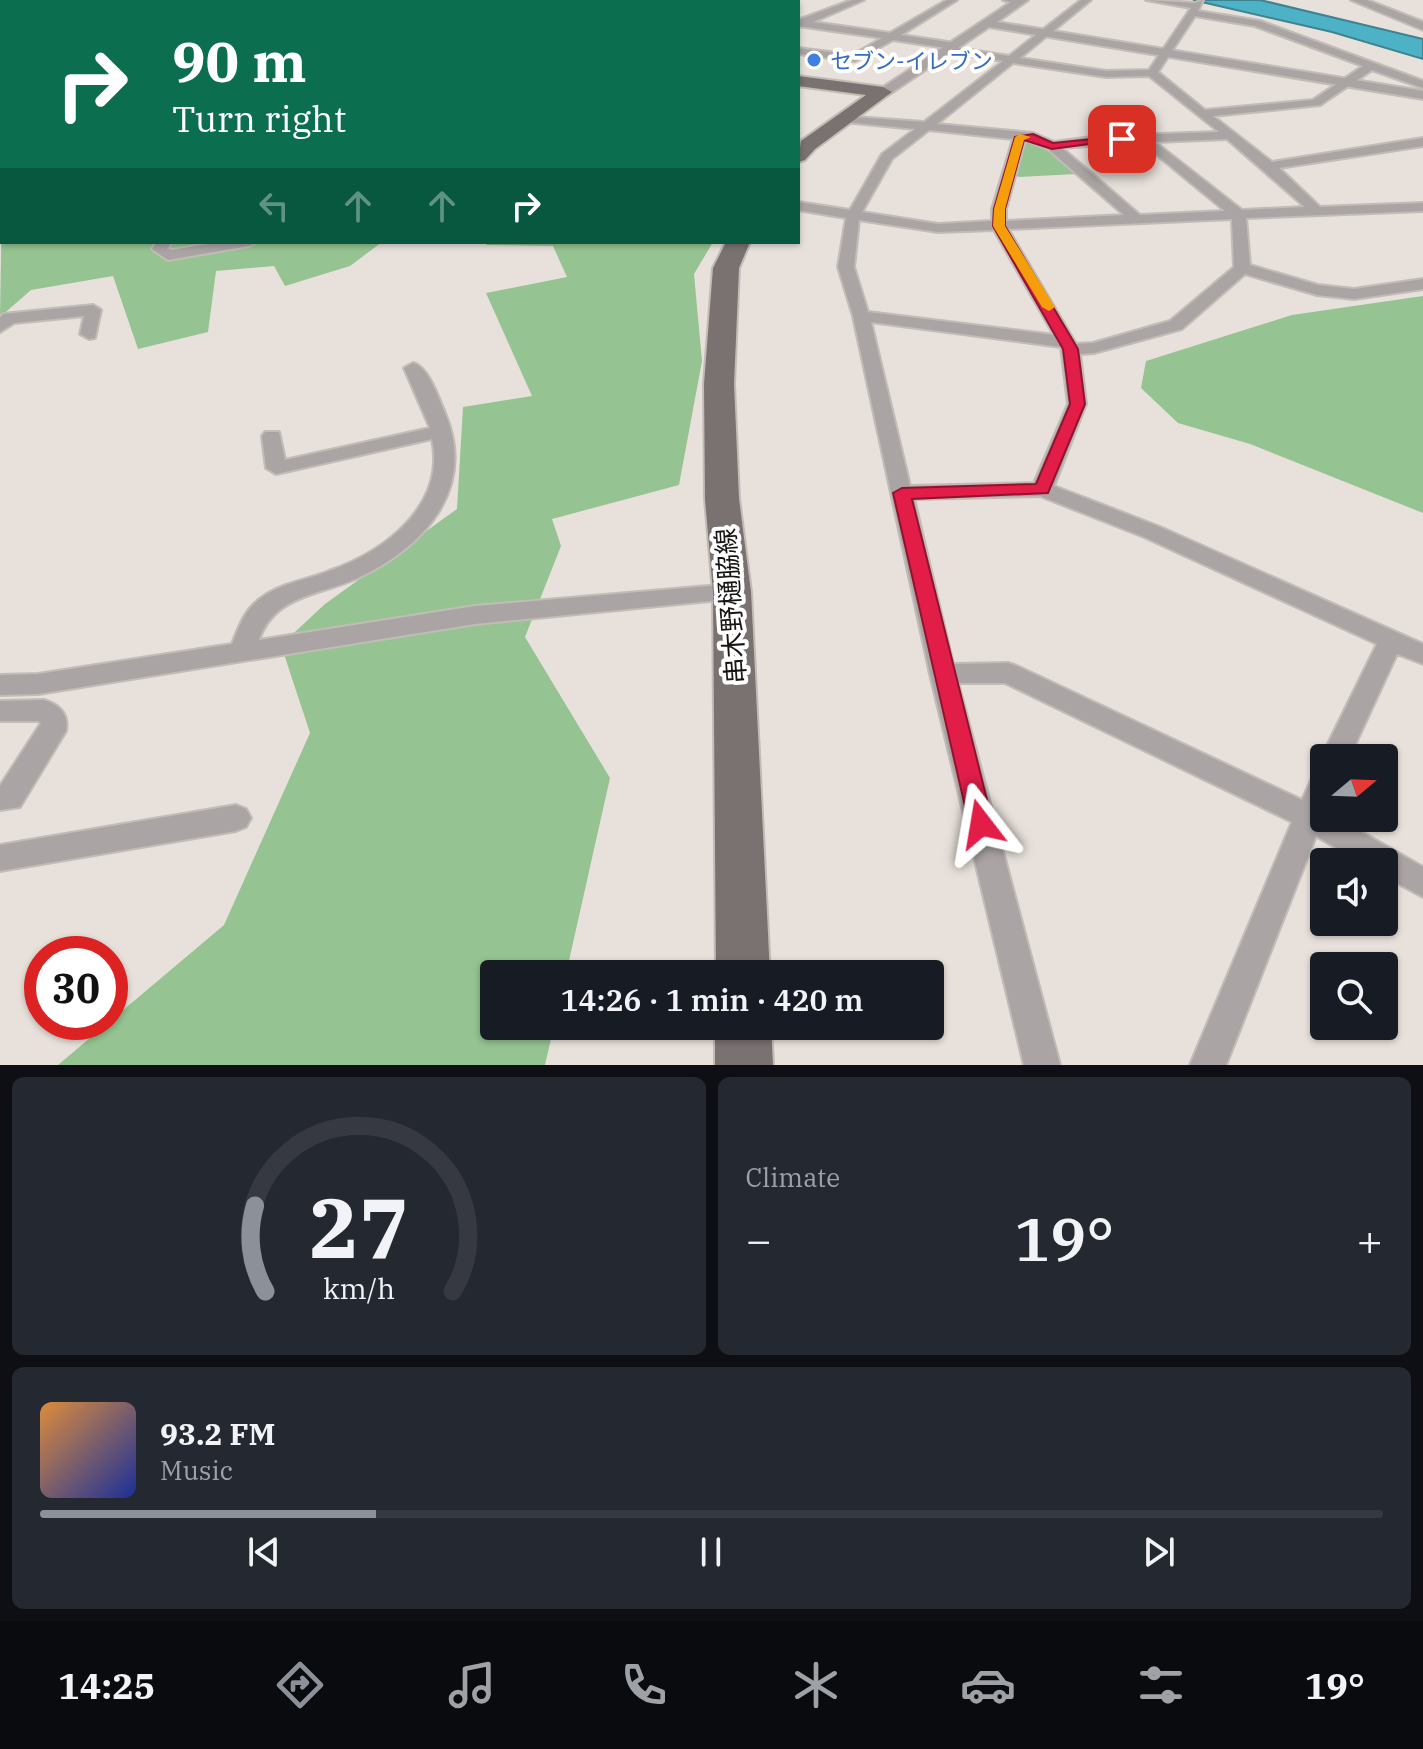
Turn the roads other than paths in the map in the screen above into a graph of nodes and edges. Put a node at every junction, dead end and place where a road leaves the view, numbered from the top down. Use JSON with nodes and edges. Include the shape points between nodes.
{"nodes":[{"id":1,"x":838,"y":0,"type":"edge"},
{"id":2,"x":953,"y":0,"type":"edge"},
{"id":3,"x":1087,"y":0,"type":"edge"},
{"id":4,"x":1150,"y":0,"type":"edge"},
{"id":5,"x":1357,"y":0,"type":"edge"},
{"id":6,"x":1016,"y":1,"type":"edge"},
{"id":7,"x":856,"y":2,"type":"edge"},
{"id":8,"x":1197,"y":6,"type":"edge"},
{"id":9,"x":800,"y":23,"type":"edge"},
{"id":10,"x":990,"y":24,"type":"junction"},
{"id":11,"x":1423,"y":26,"type":"edge"},
{"id":12,"x":1044,"y":33,"type":"junction"},
{"id":13,"x":893,"y":35,"type":"junction"},
{"id":14,"x":953,"y":48,"type":"junction"},
{"id":15,"x":800,"y":51,"type":"edge"},
{"id":16,"x":1165,"y":52,"type":"junction"},
{"id":17,"x":1007,"y":60,"type":"junction"},
{"id":18,"x":1371,"y":66,"type":"junction"},
{"id":19,"x":1152,"y":73,"type":"junction"},
{"id":20,"x":800,"y":81,"type":"edge"},
{"id":21,"x":1349,"y":81,"type":"junction"},
{"id":22,"x":1423,"y":85,"type":"edge"},
{"id":23,"x":883,"y":92,"type":"junction"},
{"id":24,"x":1423,"y":95,"type":"edge"},
{"id":25,"x":1206,"y":113,"type":"junction"},
{"id":26,"x":845,"y":118,"type":"junction"},
{"id":27,"x":925,"y":127,"type":"junction"},
{"id":28,"x":1231,"y":135,"type":"junction"},
{"id":29,"x":1020,"y":137,"type":"junction"},
{"id":30,"x":1143,"y":138,"type":"junction"},
{"id":31,"x":1423,"y":142,"type":"edge"},
{"id":32,"x":1052,"y":146,"type":"junction"},
{"id":33,"x":800,"y":154,"type":"edge"},
{"id":34,"x":1269,"y":166,"type":"junction"},
{"id":35,"x":800,"y":206,"type":"edge"},
{"id":36,"x":1423,"y":207,"type":"edge"},
{"id":37,"x":1317,"y":211,"type":"junction"},
{"id":38,"x":1239,"y":215,"type":"junction"},
{"id":39,"x":853,"y":216,"type":"junction"},
{"id":40,"x":1139,"y":221,"type":"junction"},
{"id":41,"x":999,"y":226,"type":"junction"},
{"id":42,"x":164,"y":244,"type":"edge"},
{"id":43,"x":237,"y":244,"type":"edge"},
{"id":44,"x":737,"y":244,"type":"edge"},
{"id":45,"x":1242,"y":268,"type":"junction"},
{"id":46,"x":1423,"y":284,"type":"edge"},
{"id":47,"x":861,"y":316,"type":"junction"},
{"id":48,"x":0,"y":327,"type":"edge"},
{"id":49,"x":89,"y":334,"type":"dead end"},
{"id":50,"x":1068,"y":346,"type":"junction"},
{"id":51,"x":413,"y":368,"type":"dead end"},
{"id":52,"x":441,"y":431,"type":"junction"},
{"id":53,"x":272,"y":436,"type":"dead end"},
{"id":54,"x":1042,"y":489,"type":"junction"},
{"id":55,"x":902,"y":493,"type":"junction"},
{"id":56,"x":732,"y":592,"type":"junction"},
{"id":57,"x":1392,"y":639,"type":"junction"},
{"id":58,"x":242,"y":651,"type":"junction"},
{"id":59,"x":1423,"y":655,"type":"edge"},
{"id":60,"x":943,"y":674,"type":"junction"},
{"id":61,"x":0,"y":685,"type":"edge"},
{"id":62,"x":0,"y":711,"type":"edge"},
{"id":63,"x":1342,"y":744,"type":"edge"},
{"id":64,"x":3,"y":803,"type":"edge"},
{"id":65,"x":1310,"y":812,"type":"edge"},
{"id":66,"x":1308,"y":816,"type":"junction"},
{"id":67,"x":236,"y":818,"type":"dead end"},
{"id":68,"x":0,"y":858,"type":"edge"},
{"id":69,"x":1423,"y":883,"type":"edge"},
{"id":70,"x":743,"y":960,"type":"edge"},
{"id":71,"x":743,"y":1040,"type":"edge"},
{"id":72,"x":744,"y":1065,"type":"edge"},
{"id":73,"x":1042,"y":1065,"type":"edge"},
{"id":74,"x":1208,"y":1065,"type":"edge"}],
"edges":[{"from":1,"to":7,"type":"street"},
{"from":2,"to":13,"type":"street"},
{"from":3,"to":12,"type":"street"},
{"from":4,"to":8,"type":"street"},
{"from":5,"to":11,"type":"street"},
{"from":6,"to":10,"type":"street"},
{"from":7,"to":9,"type":"street"},
{"from":8,"to":16,"type":"street"},
{"from":8,"to":18,"type":"street"},
{"from":9,"to":13,"type":"street"},
{"from":10,"to":12,"type":"street"},
{"from":10,"to":14,"type":"street"},
{"from":12,"to":16,"type":"street"},
{"from":12,"to":17,"type":"street"},
{"from":13,"to":14,"type":"street"},
{"from":13,"to":15,"type":"street","via":[[855,58]]},
{"from":14,"to":17,"type":"street"},
{"from":14,"to":23,"type":"street"},
{"from":16,"to":19,"type":"street"},
{"from":16,"to":21,"type":"street"},
{"from":17,"to":19,"type":"street","via":[[1106,74]]},
{"from":17,"to":27,"type":"street"},
{"from":18,"to":21,"type":"street"},
{"from":18,"to":22,"type":"street"},
{"from":19,"to":25,"type":"street"},
{"from":20,"to":23,"type":"main road"},
{"from":21,"to":24,"type":"street"},
{"from":21,"to":25,"type":"street","via":[[1316,103]]},
{"from":23,"to":26,"type":"main road"},
{"from":25,"to":28,"type":"street"},
{"from":26,"to":27,"type":"street"},
{"from":26,"to":33,"type":"main road"},
{"from":27,"to":29,"type":"street"},
{"from":27,"to":39,"type":"street","via":[[887,157]]},
{"from":28,"to":30,"type":"street"},
{"from":28,"to":34,"type":"street"},
{"from":29,"to":32,"type":"street"},
{"from":29,"to":41,"type":"street"},
{"from":30,"to":32,"type":"street"},
{"from":30,"to":38,"type":"street"},
{"from":31,"to":34,"type":"street"},
{"from":32,"to":40,"type":"street"},
{"from":34,"to":37,"type":"street"},
{"from":35,"to":39,"type":"street"},
{"from":36,"to":37,"type":"street"},
{"from":37,"to":38,"type":"street"},
{"from":38,"to":40,"type":"street"},
{"from":38,"to":45,"type":"street"},
{"from":39,"to":41,"type":"street","via":[[938,228]]},
{"from":39,"to":47,"type":"street","via":[[846,267]]},
{"from":40,"to":41,"type":"street"},
{"from":41,"to":50,"type":"street"},
{"from":42,"to":43,"type":"street","via":[[160,249],[168,255]]},
{"from":44,"to":56,"type":"main road","name":"串木野樋脇線","via":[[726,268],[719,384],[722,499]]},
{"from":45,"to":46,"type":"street","via":[[1317,290],[1354,294]]},
{"from":45,"to":50,"type":"street","via":[[1176,325],[1094,348]]},
{"from":47,"to":50,"type":"street"},
{"from":47,"to":55,"type":"street"},
{"from":48,"to":49,"type":"street","via":[[9,318],[93,310]]},
{"from":50,"to":54,"type":"street","via":[[1077,404]]},
{"from":51,"to":52,"type":"street"},
{"from":52,"to":53,"type":"street","via":[[278,475]]},
{"from":52,"to":58,"type":"street","via":[[444,469],[438,496],[422,525],[391,550],[347,573],[292,591],[259,613]]},
{"from":54,"to":55,"type":"street"},
{"from":54,"to":57,"type":"street"},
{"from":55,"to":60,"type":"street"},
{"from":56,"to":58,"type":"street","via":[[475,615]]},
{"from":56,"to":70,"type":"main road","name":"串木野樋脇線"},
{"from":57,"to":59,"type":"street"},
{"from":57,"to":63,"type":"street"},
{"from":58,"to":61,"type":"street","via":[[38,684]]},
{"from":60,"to":66,"type":"street","via":[[1008,673]]},
{"from":60,"to":73,"type":"street"},
{"from":62,"to":64,"type":"street","via":[[44,710],[55,720],[53,731]]},
{"from":65,"to":66,"type":"street"},
{"from":66,"to":69,"type":"street"},
{"from":66,"to":74,"type":"street"},
{"from":67,"to":68,"type":"street"},
{"from":71,"to":72,"type":"main road"}]}
